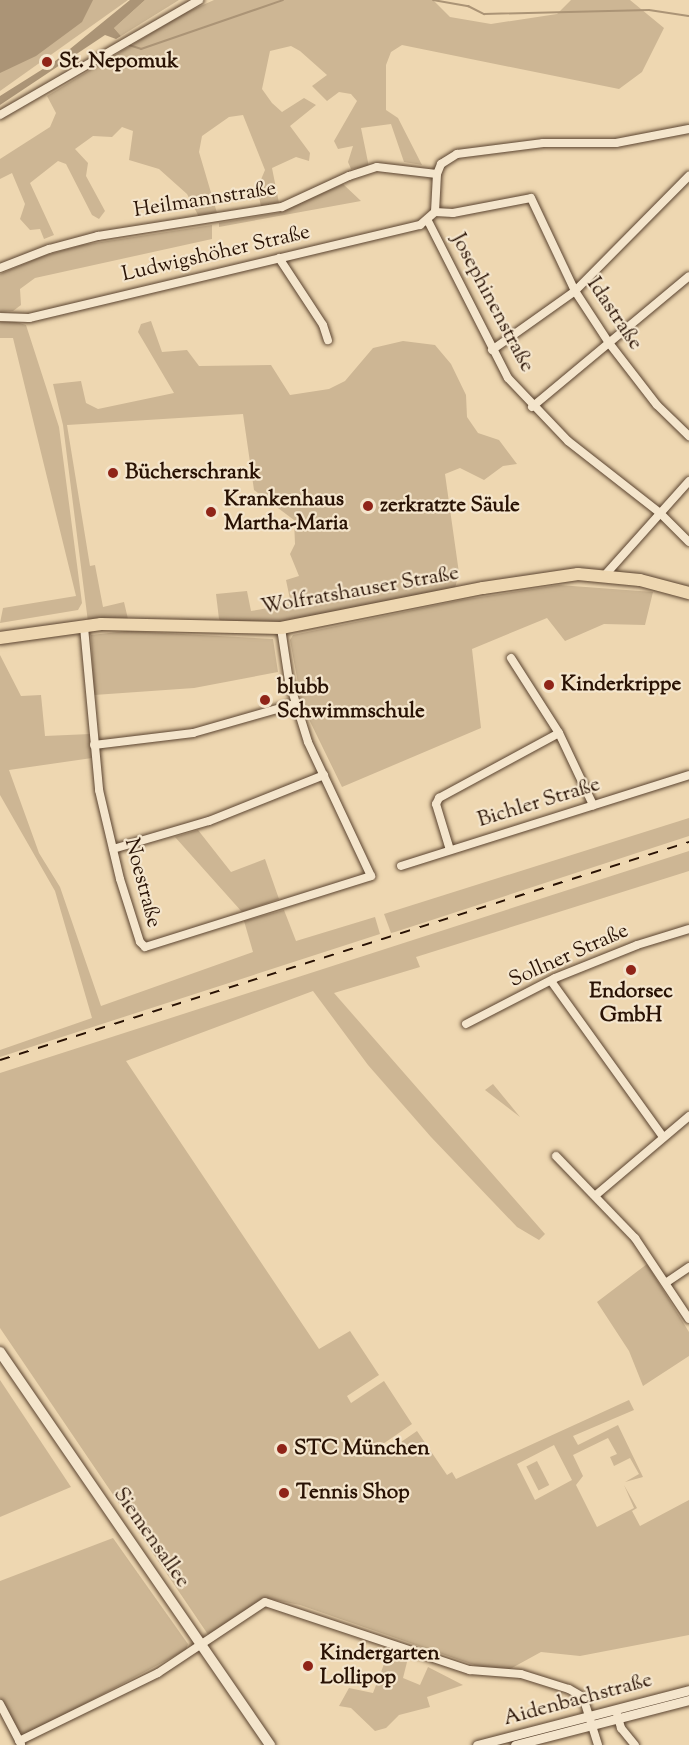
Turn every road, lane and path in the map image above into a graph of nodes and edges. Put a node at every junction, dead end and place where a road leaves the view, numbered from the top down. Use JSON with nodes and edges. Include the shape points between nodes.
{"nodes":[{"id":1,"x":199,"y":0,"type":"edge"},
{"id":2,"x":0,"y":115,"type":"edge"},
{"id":3,"x":689,"y":129,"type":"edge"},
{"id":4,"x":437,"y":174,"type":"junction"},
{"id":5,"x":689,"y":176,"type":"edge"},
{"id":6,"x":435,"y":212,"type":"junction"},
{"id":7,"x":428,"y":221,"type":"junction"},
{"id":8,"x":279,"y":258,"type":"junction"},
{"id":9,"x":0,"y":268,"type":"edge"},
{"id":10,"x":689,"y":276,"type":"edge"},
{"id":11,"x":575,"y":291,"type":"junction"},
{"id":12,"x":0,"y":317,"type":"edge"},
{"id":13,"x":328,"y":340,"type":"dead end"},
{"id":14,"x":609,"y":343,"type":"junction"},
{"id":15,"x":492,"y":350,"type":"junction"},
{"id":16,"x":531,"y":406,"type":"junction"},
{"id":17,"x":689,"y":436,"type":"edge"},
{"id":18,"x":689,"y":481,"type":"edge"},
{"id":19,"x":660,"y":513,"type":"junction"},
{"id":20,"x":689,"y":542,"type":"edge"},
{"id":21,"x":605,"y":575,"type":"junction"},
{"id":22,"x":689,"y":593,"type":"edge"},
{"id":23,"x":84,"y":627,"type":"junction"},
{"id":24,"x":281,"y":628,"type":"junction"},
{"id":25,"x":0,"y":638,"type":"edge"},
{"id":26,"x":511,"y":658,"type":"dead end"},
{"id":27,"x":295,"y":704,"type":"junction"},
{"id":28,"x":559,"y":733,"type":"junction"},
{"id":29,"x":94,"y":745,"type":"junction"},
{"id":30,"x":324,"y":775,"type":"junction"},
{"id":31,"x":689,"y":775,"type":"edge"},
{"id":32,"x":593,"y":805,"type":"junction"},
{"id":33,"x":113,"y":849,"type":"junction"},
{"id":34,"x":450,"y":850,"type":"junction"},
{"id":35,"x":400,"y":866,"type":"dead end"},
{"id":36,"x":689,"y":929,"type":"edge"},
{"id":37,"x":551,"y":981,"type":"junction"},
{"id":38,"x":466,"y":1024,"type":"dead end"},
{"id":39,"x":689,"y":1116,"type":"edge"},
{"id":40,"x":663,"y":1137,"type":"junction"},
{"id":41,"x":556,"y":1156,"type":"dead end"},
{"id":42,"x":596,"y":1195,"type":"junction"},
{"id":43,"x":689,"y":1267,"type":"edge"},
{"id":44,"x":667,"y":1282,"type":"junction"},
{"id":45,"x":689,"y":1319,"type":"edge"},
{"id":46,"x":0,"y":1352,"type":"edge"},
{"id":47,"x":202,"y":1645,"type":"junction"},
{"id":48,"x":689,"y":1690,"type":"edge"},
{"id":49,"x":689,"y":1700,"type":"edge"},
{"id":50,"x":0,"y":1704,"type":"edge"},
{"id":51,"x":617,"y":1714,"type":"junction"},
{"id":52,"x":591,"y":1720,"type":"junction"},
{"id":53,"x":20,"y":1743,"type":"edge"},
{"id":54,"x":270,"y":1745,"type":"edge"},
{"id":55,"x":477,"y":1745,"type":"edge"},
{"id":56,"x":515,"y":1745,"type":"edge"},
{"id":57,"x":598,"y":1745,"type":"edge"},
{"id":58,"x":635,"y":1745,"type":"edge"}],
"edges":[{"from":1,"to":2,"type":"street"},
{"from":3,"to":4,"type":"street","via":[[616,143],[543,143],[467,152],[449,157]]},
{"from":4,"to":6,"type":"street"},
{"from":4,"to":9,"type":"street","name":"Heilmannstraße","via":[[377,167],[282,207],[98,236]]},
{"from":5,"to":11,"type":"street"},
{"from":6,"to":7,"type":"street"},
{"from":6,"to":11,"type":"street","name":"Idastraße","via":[[453,213],[531,198]]},
{"from":7,"to":8,"type":"street","name":"Ludwigshöher Straße"},
{"from":7,"to":15,"type":"street","name":"Josephinenstraße"},
{"from":8,"to":12,"type":"street","name":"Ludwigshöher Straße","via":[[29,318]]},
{"from":8,"to":13,"type":"street","via":[[323,325]]},
{"from":10,"to":14,"type":"street"},
{"from":11,"to":14,"type":"street","name":"Idastraße"},
{"from":11,"to":15,"type":"street"},
{"from":14,"to":16,"type":"street"},
{"from":14,"to":17,"type":"street","name":"Idastraße","via":[[657,405]]},
{"from":15,"to":16,"type":"street","name":"Josephinenstraße"},
{"from":16,"to":19,"type":"street","name":"Josephinenstraße","via":[[588,458]]},
{"from":18,"to":19,"type":"street"},
{"from":19,"to":20,"type":"street","name":"Josephinenstraße"},
{"from":19,"to":21,"type":"street"},
{"from":21,"to":22,"type":"main road","name":"Wolfratshauser Straße"},
{"from":21,"to":24,"type":"main road","name":"Wolfratshauser Straße","via":[[561,576],[486,587]]},
{"from":23,"to":24,"type":"main road","name":"Wolfratshauser Straße","via":[[153,624],[244,630]]},
{"from":23,"to":25,"type":"main road","name":"Wolfratshauser Straße"},
{"from":23,"to":29,"type":"street","name":"Noestraße"},
{"from":24,"to":27,"type":"street"},
{"from":26,"to":28,"type":"street"},
{"from":27,"to":29,"type":"street","via":[[194,733]]},
{"from":27,"to":30,"type":"street"},
{"from":28,"to":32,"type":"street"},
{"from":28,"to":34,"type":"street","via":[[439,798],[436,804]]},
{"from":29,"to":33,"type":"street","name":"Noestraße","via":[[99,790]]},
{"from":30,"to":33,"type":"street","via":[[209,822]]},
{"from":30,"to":33,"type":"street","name":"Noestraße","via":[[371,876],[145,947],[140,942]]},
{"from":31,"to":32,"type":"street","name":"Bichler Straße"},
{"from":32,"to":34,"type":"street","name":"Bichler Straße"},
{"from":34,"to":35,"type":"street","name":"Bichler Straße"},
{"from":36,"to":37,"type":"street","name":"Sollner Straße","via":[[637,945]]},
{"from":37,"to":38,"type":"street","name":"Sollner Straße"},
{"from":37,"to":40,"type":"street"},
{"from":39,"to":40,"type":"street"},
{"from":40,"to":42,"type":"street"},
{"from":41,"to":42,"type":"street"},
{"from":42,"to":44,"type":"street","via":[[640,1244]]},
{"from":43,"to":44,"type":"street"},
{"from":44,"to":45,"type":"street"},
{"from":46,"to":47,"type":"main road","name":"Siemensallee"},
{"from":47,"to":52,"type":"street","via":[[265,1602],[470,1670],[521,1674],[569,1689],[583,1697]]},
{"from":47,"to":53,"type":"street","via":[[158,1673]]},
{"from":47,"to":54,"type":"main road","name":"Siemensallee"},
{"from":48,"to":51,"type":"street","name":"Aidenbachstraße"},
{"from":49,"to":51,"type":"street","name":"Aidenbachstraße"},
{"from":50,"to":53,"type":"street"},
{"from":51,"to":52,"type":"street","name":"Aidenbachstraße"},
{"from":51,"to":58,"type":"street"},
{"from":52,"to":55,"type":"street","name":"Aidenbachstraße"},
{"from":52,"to":56,"type":"street","name":"Aidenbachstraße"},
{"from":52,"to":57,"type":"street"}]}
